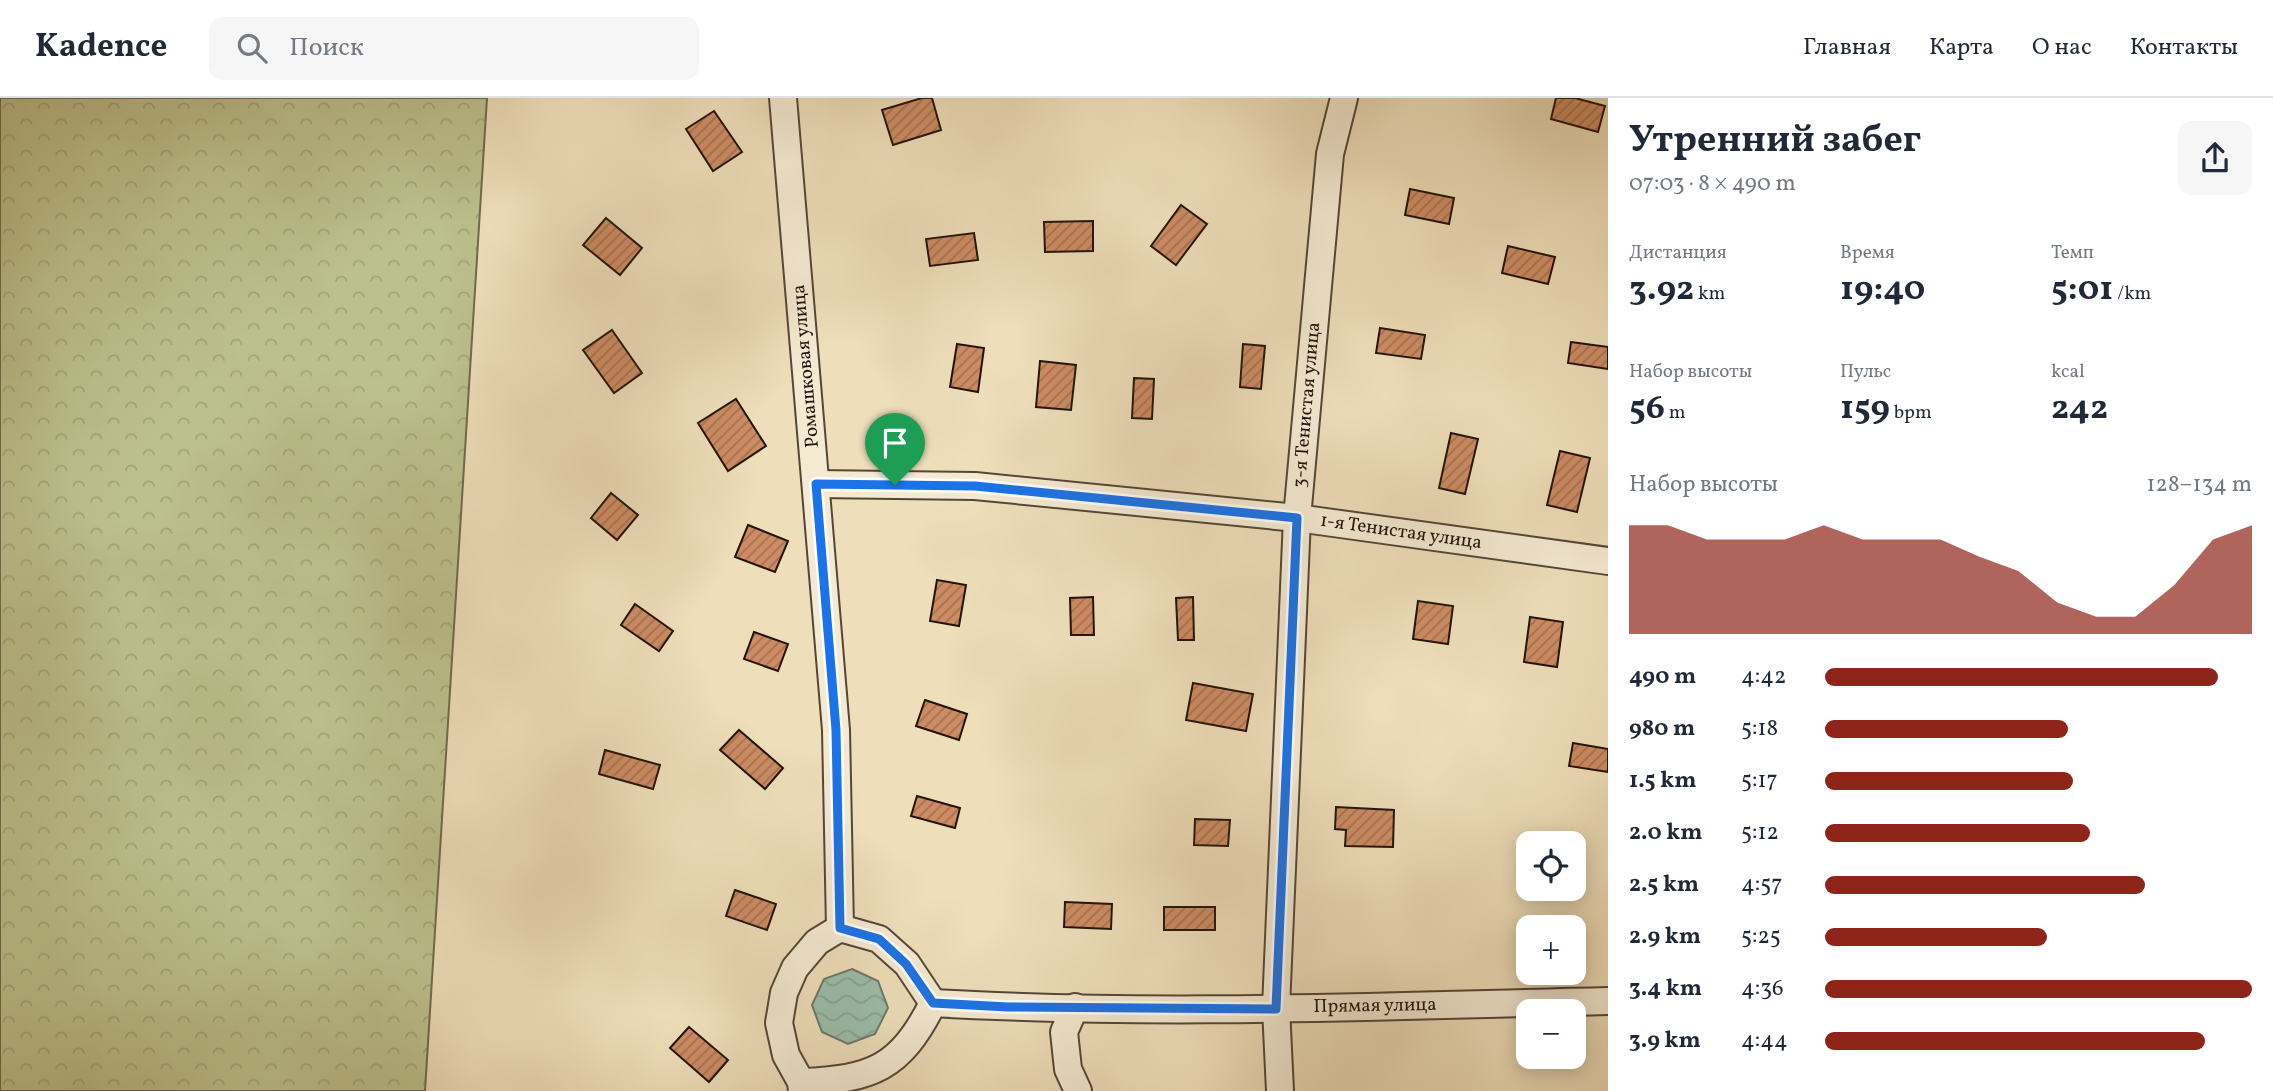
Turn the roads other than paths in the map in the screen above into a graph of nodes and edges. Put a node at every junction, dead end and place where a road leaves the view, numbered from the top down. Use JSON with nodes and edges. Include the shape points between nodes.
{"nodes":[{"id":1,"x":783,"y":98,"type":"edge"},
{"id":2,"x":1344,"y":98,"type":"edge"},
{"id":3,"x":816,"y":484,"type":"junction"},
{"id":4,"x":1297,"y":518,"type":"junction"},
{"id":5,"x":1608,"y":561,"type":"edge"},
{"id":6,"x":840,"y":928,"type":"junction"},
{"id":7,"x":1608,"y":1001,"type":"edge"},
{"id":8,"x":933,"y":1003,"type":"junction"},
{"id":9,"x":1075,"y":1007,"type":"junction"},
{"id":10,"x":1276,"y":1009,"type":"junction"},
{"id":11,"x":798,"y":1088,"type":"edge"},
{"id":12,"x":1078,"y":1091,"type":"edge"},
{"id":13,"x":1280,"y":1091,"type":"edge"}],
"edges":[{"from":1,"to":3,"type":"street","name":"Ромашковая улица"},
{"from":2,"to":4,"type":"street","name":"3-я Тенистая улица","via":[[1330,154]]},
{"from":3,"to":4,"type":"street","name":"1-я Тенистая улица","via":[[975,486]]},
{"from":3,"to":6,"type":"street","name":"Ромашковая улица","via":[[836,730]]},
{"from":4,"to":5,"type":"street","name":"1-я Тенистая улица"},
{"from":4,"to":10,"type":"street","name":"3-я Тенистая улица"},
{"from":6,"to":8,"type":"street","via":[[879,939],[906,964]]},
{"from":6,"to":11,"type":"street","via":[[817,942],[795,968],[785,993],[779,1023]]},
{"from":7,"to":10,"type":"street","name":"Прямая улица"},
{"from":8,"to":9,"type":"street","name":"Прямая улица"},
{"from":8,"to":11,"type":"street","via":[[919,1031],[895,1058],[871,1072]]},
{"from":9,"to":10,"type":"street","name":"Прямая улица"},
{"from":9,"to":12,"type":"street","via":[[1064,1032],[1068,1069]]},
{"from":10,"to":13,"type":"street","name":"3-я Тенистая улица"}]}
